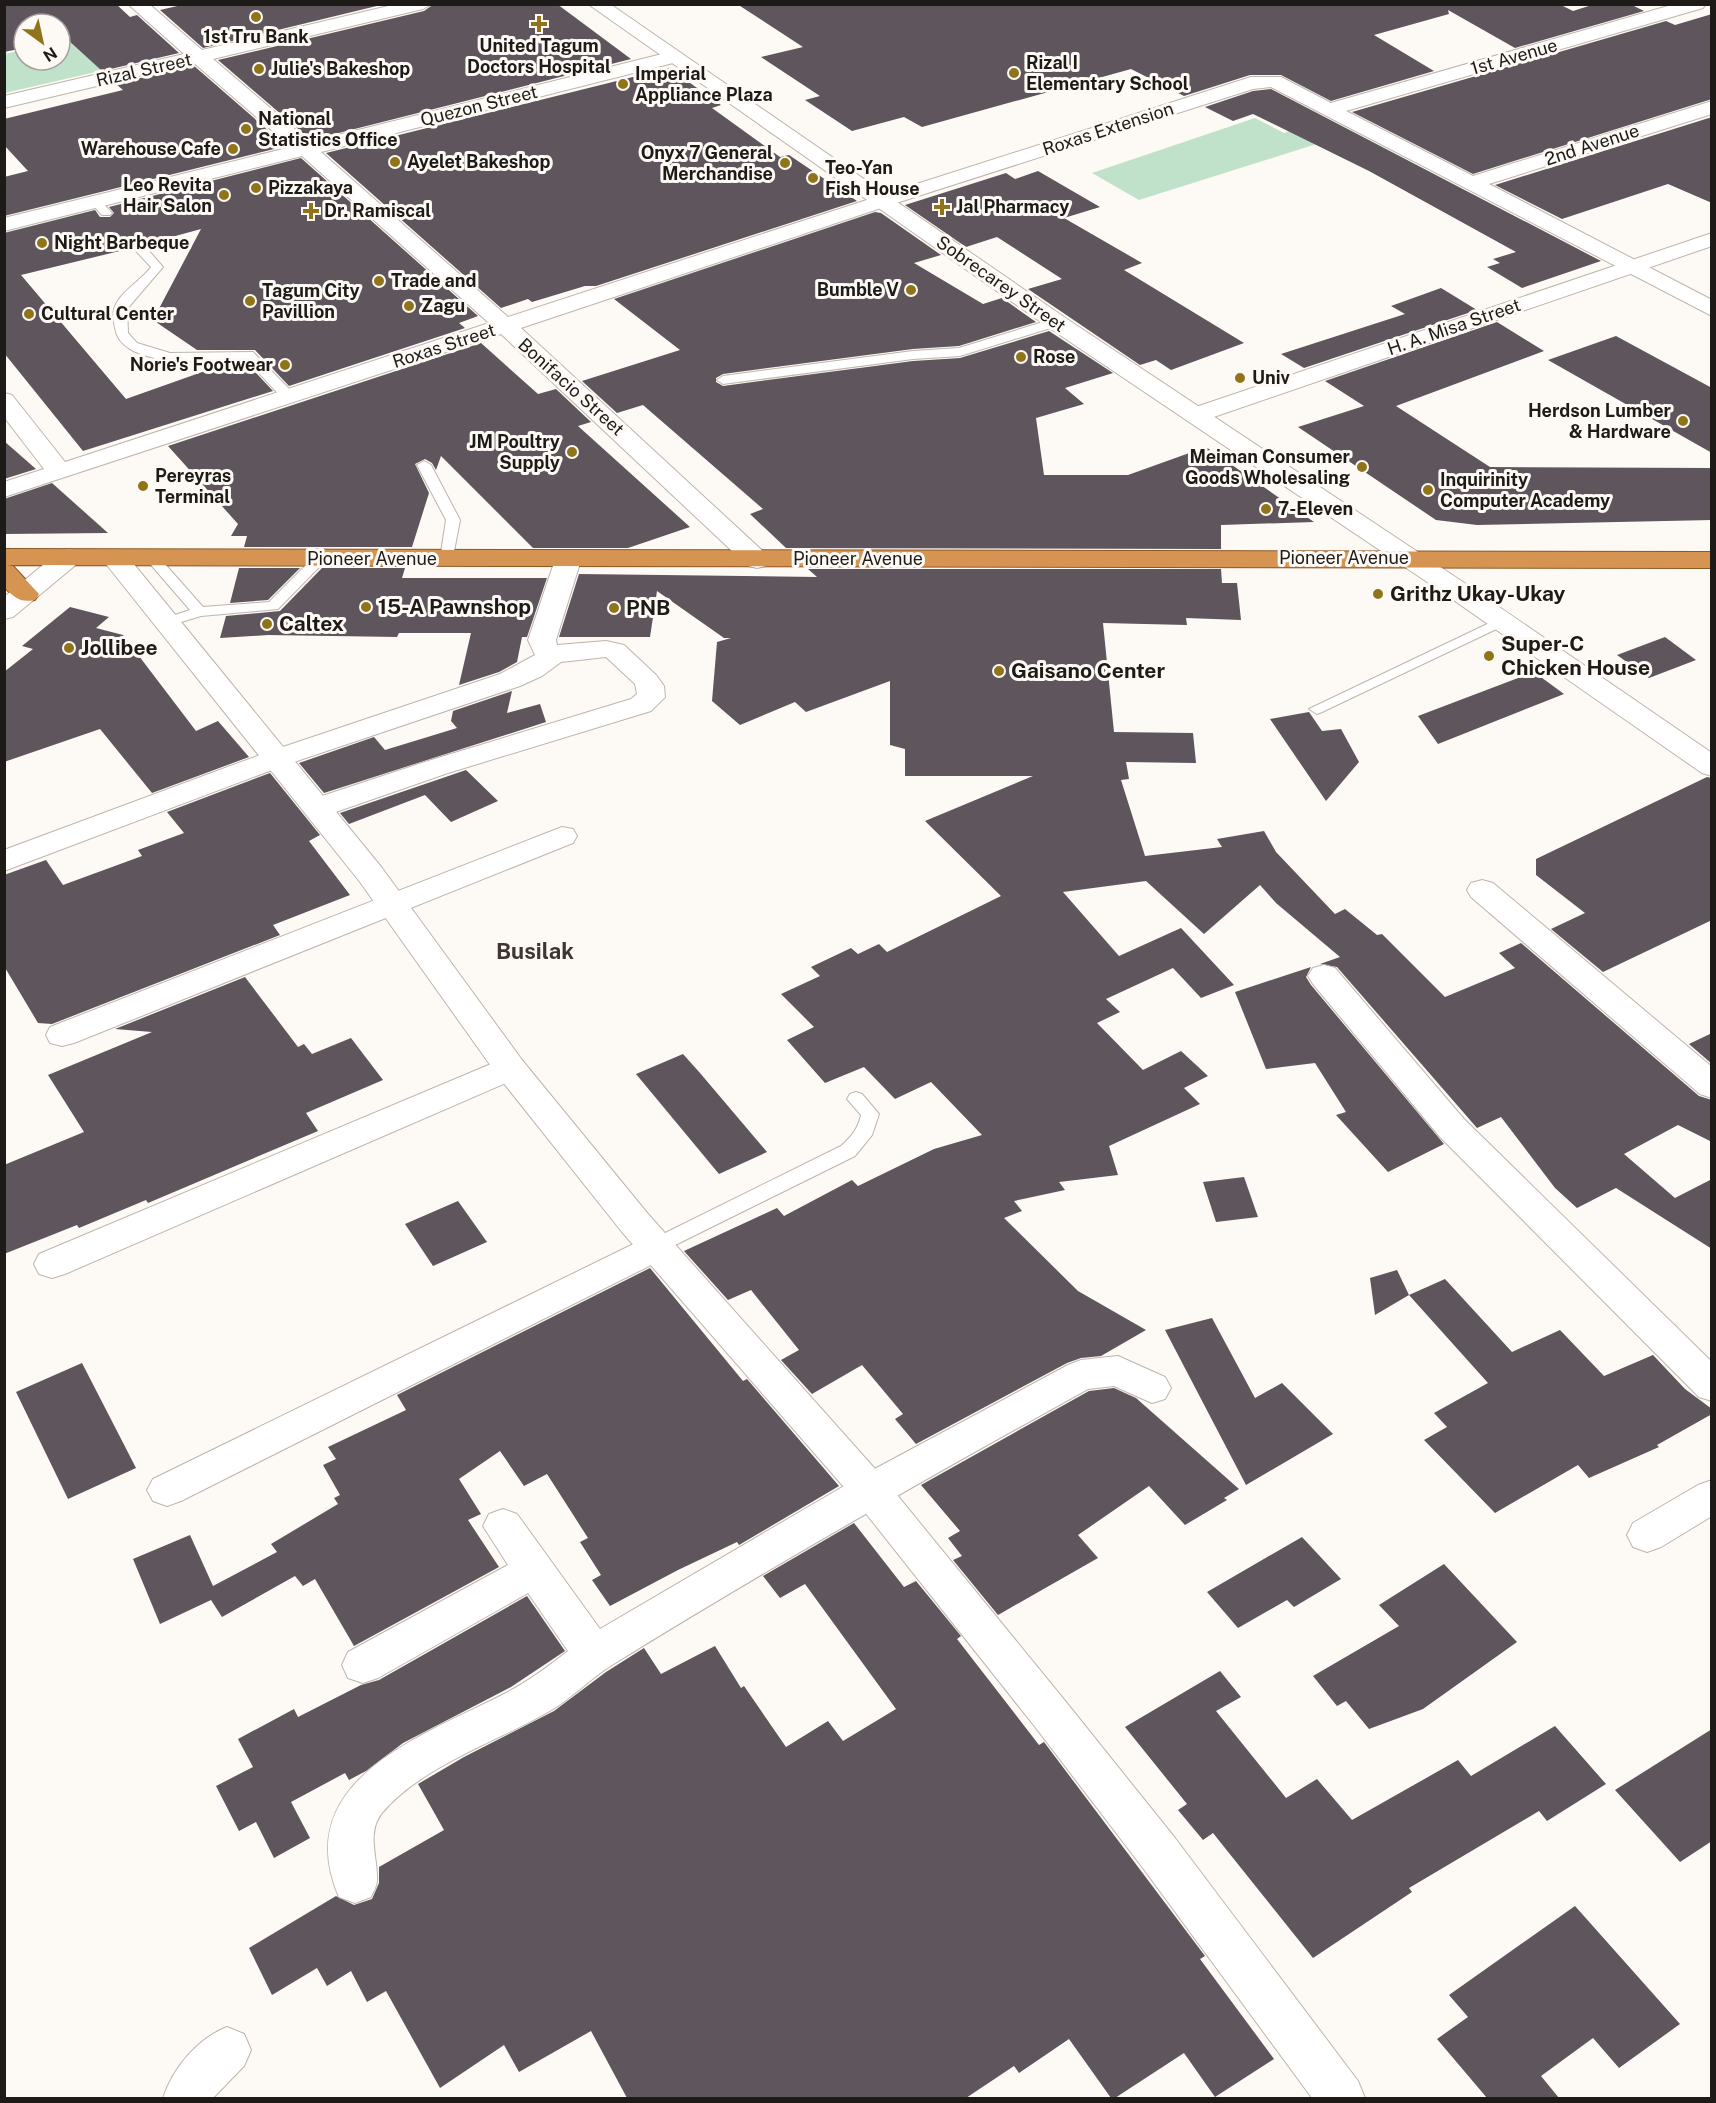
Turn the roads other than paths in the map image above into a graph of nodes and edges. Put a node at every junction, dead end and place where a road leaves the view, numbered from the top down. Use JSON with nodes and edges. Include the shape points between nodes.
{"nodes":[{"id":1,"x":137,"y":4,"type":"edge"},
{"id":2,"x":423,"y":4,"type":"edge"},
{"id":3,"x":597,"y":4,"type":"edge"},
{"id":4,"x":1697,"y":4,"type":"edge"},
{"id":5,"x":197,"y":57,"type":"junction"},
{"id":6,"x":674,"y":57,"type":"junction"},
{"id":7,"x":4,"y":102,"type":"edge"},
{"id":8,"x":1712,"y":107,"type":"edge"},
{"id":9,"x":1330,"y":109,"type":"junction"},
{"id":10,"x":306,"y":149,"type":"junction"},
{"id":11,"x":1472,"y":183,"type":"junction"},
{"id":12,"x":883,"y":201,"type":"junction"},
{"id":13,"x":4,"y":225,"type":"edge"},
{"id":14,"x":1712,"y":239,"type":"edge"},
{"id":15,"x":138,"y":246,"type":"dead end"},
{"id":16,"x":1631,"y":266,"type":"junction"},
{"id":17,"x":1712,"y":309,"type":"edge"},
{"id":18,"x":1056,"y":322,"type":"junction"},
{"id":19,"x":504,"y":327,"type":"junction"},
{"id":20,"x":723,"y":381,"type":"dead end"},
{"id":21,"x":290,"y":397,"type":"junction"},
{"id":22,"x":4,"y":400,"type":"edge"},
{"id":23,"x":1196,"y":415,"type":"junction"},
{"id":24,"x":424,"y":465,"type":"dead end"},
{"id":25,"x":60,"y":472,"type":"junction"},
{"id":26,"x":4,"y":490,"type":"edge"},
{"id":27,"x":4,"y":557,"type":"edge"},
{"id":28,"x":69,"y":557,"type":"junction"},
{"id":29,"x":115,"y":558,"type":"junction"},
{"id":30,"x":152,"y":558,"type":"junction"},
{"id":31,"x":1409,"y":558,"type":"junction"},
{"id":32,"x":320,"y":559,"type":"junction"},
{"id":33,"x":447,"y":559,"type":"junction"},
{"id":34,"x":568,"y":560,"type":"junction"},
{"id":35,"x":757,"y":560,"type":"junction"},
{"id":36,"x":1712,"y":560,"type":"edge"},
{"id":37,"x":4,"y":572,"type":"edge"},
{"id":38,"x":26,"y":594,"type":"junction"},
{"id":39,"x":4,"y":611,"type":"edge"},
{"id":40,"x":183,"y":617,"type":"junction"},
{"id":41,"x":1502,"y":621,"type":"junction"},
{"id":42,"x":556,"y":653,"type":"junction"},
{"id":43,"x":1317,"y":709,"type":"dead end"},
{"id":44,"x":278,"y":758,"type":"junction"},
{"id":45,"x":1712,"y":767,"type":"edge"},
{"id":46,"x":317,"y":808,"type":"junction"},
{"id":47,"x":562,"y":836,"type":"dead end"},
{"id":48,"x":4,"y":861,"type":"edge"},
{"id":49,"x":1482,"y":890,"type":"dead end"},
{"id":50,"x":392,"y":903,"type":"junction"},
{"id":51,"x":1324,"y":976,"type":"dead end"},
{"id":52,"x":62,"y":1035,"type":"dead end"},
{"id":53,"x":510,"y":1068,"type":"junction"},
{"id":54,"x":1712,"y":1086,"type":"edge"},
{"id":55,"x":856,"y":1099,"type":"dead end"},
{"id":56,"x":656,"y":1246,"type":"junction"},
{"id":57,"x":52,"y":1264,"type":"dead end"},
{"id":58,"x":1712,"y":1386,"type":"edge"},
{"id":59,"x":1152,"y":1388,"type":"dead end"},
{"id":60,"x":166,"y":1490,"type":"dead end"},
{"id":61,"x":870,"y":1490,"type":"junction"},
{"id":62,"x":1712,"y":1496,"type":"edge"},
{"id":63,"x":503,"y":1526,"type":"dead end"},
{"id":64,"x":1647,"y":1535,"type":"dead end"},
{"id":65,"x":534,"y":1570,"type":"junction"},
{"id":66,"x":594,"y":1653,"type":"junction"},
{"id":67,"x":363,"y":1665,"type":"dead end"},
{"id":68,"x":355,"y":1882,"type":"dead end"},
{"id":69,"x":227,"y":2050,"type":"dead end"},
{"id":70,"x":187,"y":2098,"type":"edge"},
{"id":71,"x":1341,"y":2098,"type":"edge"}],
"edges":[{"from":1,"to":5,"type":"street","name":"Bonifacio Street"},
{"from":2,"to":5,"type":"street","name":"Rizal Street"},
{"from":3,"to":6,"type":"street","name":"Sobrecarey Street"},
{"from":4,"to":9,"type":"street","name":"1st Avenue"},
{"from":5,"to":7,"type":"street","name":"Rizal Street"},
{"from":5,"to":10,"type":"street","name":"Bonifacio Street"},
{"from":6,"to":10,"type":"street","name":"Quezon Street"},
{"from":6,"to":12,"type":"street","name":"Sobrecarey Street"},
{"from":8,"to":11,"type":"street","name":"2nd Avenue"},
{"from":9,"to":11,"type":"street","name":"Roxas Extension"},
{"from":9,"to":12,"type":"street","name":"Roxas Extension","via":[[1283,84],[1258,82]]},
{"from":10,"to":13,"type":"street","name":"Quezon Street","via":[[101,207]]},
{"from":10,"to":19,"type":"street","name":"Bonifacio Street"},
{"from":11,"to":16,"type":"street","name":"Roxas Extension"},
{"from":12,"to":18,"type":"street","name":"Sobrecarey Street"},
{"from":12,"to":19,"type":"street","name":"Roxas Street"},
{"from":14,"to":16,"type":"street","name":"H. A. Misa Street"},
{"from":15,"to":21,"type":"lane","via":[[157,267],[124,302],[118,317],[121,333],[136,351],[176,357],[249,356]]},
{"from":16,"to":17,"type":"street","name":"Roxas Extension"},
{"from":16,"to":23,"type":"street","name":"H. A. Misa Street"},
{"from":18,"to":20,"type":"lane","via":[[960,352]]},
{"from":18,"to":23,"type":"street","name":"Sobrecarey Street"},
{"from":19,"to":21,"type":"street","name":"Roxas Street"},
{"from":19,"to":35,"type":"street","name":"Bonifacio Street"},
{"from":21,"to":25,"type":"street","name":"Roxas Street"},
{"from":22,"to":25,"type":"street"},
{"from":23,"to":31,"type":"street","name":"Sobrecarey Street"},
{"from":24,"to":33,"type":"lane","via":[[453,520]]},
{"from":25,"to":26,"type":"street","name":"Roxas Street"},
{"from":27,"to":28,"type":"highway","name":"Pioneer Avenue"},
{"from":28,"to":29,"type":"highway","name":"Pioneer Avenue"},
{"from":28,"to":38,"type":"street"},
{"from":29,"to":30,"type":"highway","name":"Pioneer Avenue"},
{"from":29,"to":40,"type":"street"},
{"from":30,"to":32,"type":"highway","name":"Pioneer Avenue"},
{"from":30,"to":40,"type":"lane"},
{"from":31,"to":35,"type":"highway","name":"Pioneer Avenue"},
{"from":31,"to":36,"type":"highway","name":"Pioneer Avenue"},
{"from":31,"to":41,"type":"street","name":"Sobrecarey Street"},
{"from":32,"to":33,"type":"highway","name":"Pioneer Avenue"},
{"from":32,"to":40,"type":"lane","via":[[273,606]]},
{"from":33,"to":34,"type":"highway","name":"Pioneer Avenue"},
{"from":34,"to":35,"type":"highway","name":"Pioneer Avenue"},
{"from":34,"to":42,"type":"street","via":[[542,640],[546,651]]},
{"from":37,"to":38,"type":"highway"},
{"from":38,"to":39,"type":"street"},
{"from":40,"to":44,"type":"street"},
{"from":41,"to":43,"type":"lane"},
{"from":41,"to":45,"type":"street","name":"Sobrecarey Street"},
{"from":42,"to":44,"type":"street","via":[[510,680]]},
{"from":42,"to":46,"type":"street","via":[[603,650],[621,655],[647,681],[651,697],[641,705]]},
{"from":44,"to":46,"type":"street"},
{"from":44,"to":48,"type":"street"},
{"from":46,"to":50,"type":"street"},
{"from":47,"to":50,"type":"street"},
{"from":49,"to":54,"type":"street"},
{"from":50,"to":52,"type":"street"},
{"from":50,"to":53,"type":"street"},
{"from":51,"to":58,"type":"street","via":[[1452,1128]]},
{"from":53,"to":56,"type":"street"},
{"from":53,"to":57,"type":"street"},
{"from":55,"to":56,"type":"lane","via":[[870,1114],[863,1137],[848,1151]]},
{"from":56,"to":60,"type":"street"},
{"from":56,"to":61,"type":"street"},
{"from":59,"to":61,"type":"street","via":[[1118,1371],[1081,1375]]},
{"from":61,"to":66,"type":"street"},
{"from":61,"to":71,"type":"street","via":[[1159,1853]]},
{"from":62,"to":64,"type":"street"},
{"from":63,"to":65,"type":"street"},
{"from":65,"to":66,"type":"street"},
{"from":65,"to":67,"type":"street"},
{"from":66,"to":68,"type":"street","via":[[538,1696],[405,1768],[370,1795],[355,1817],[351,1843]]},
{"from":69,"to":70,"type":"street","via":[[196,2082]]}]}
